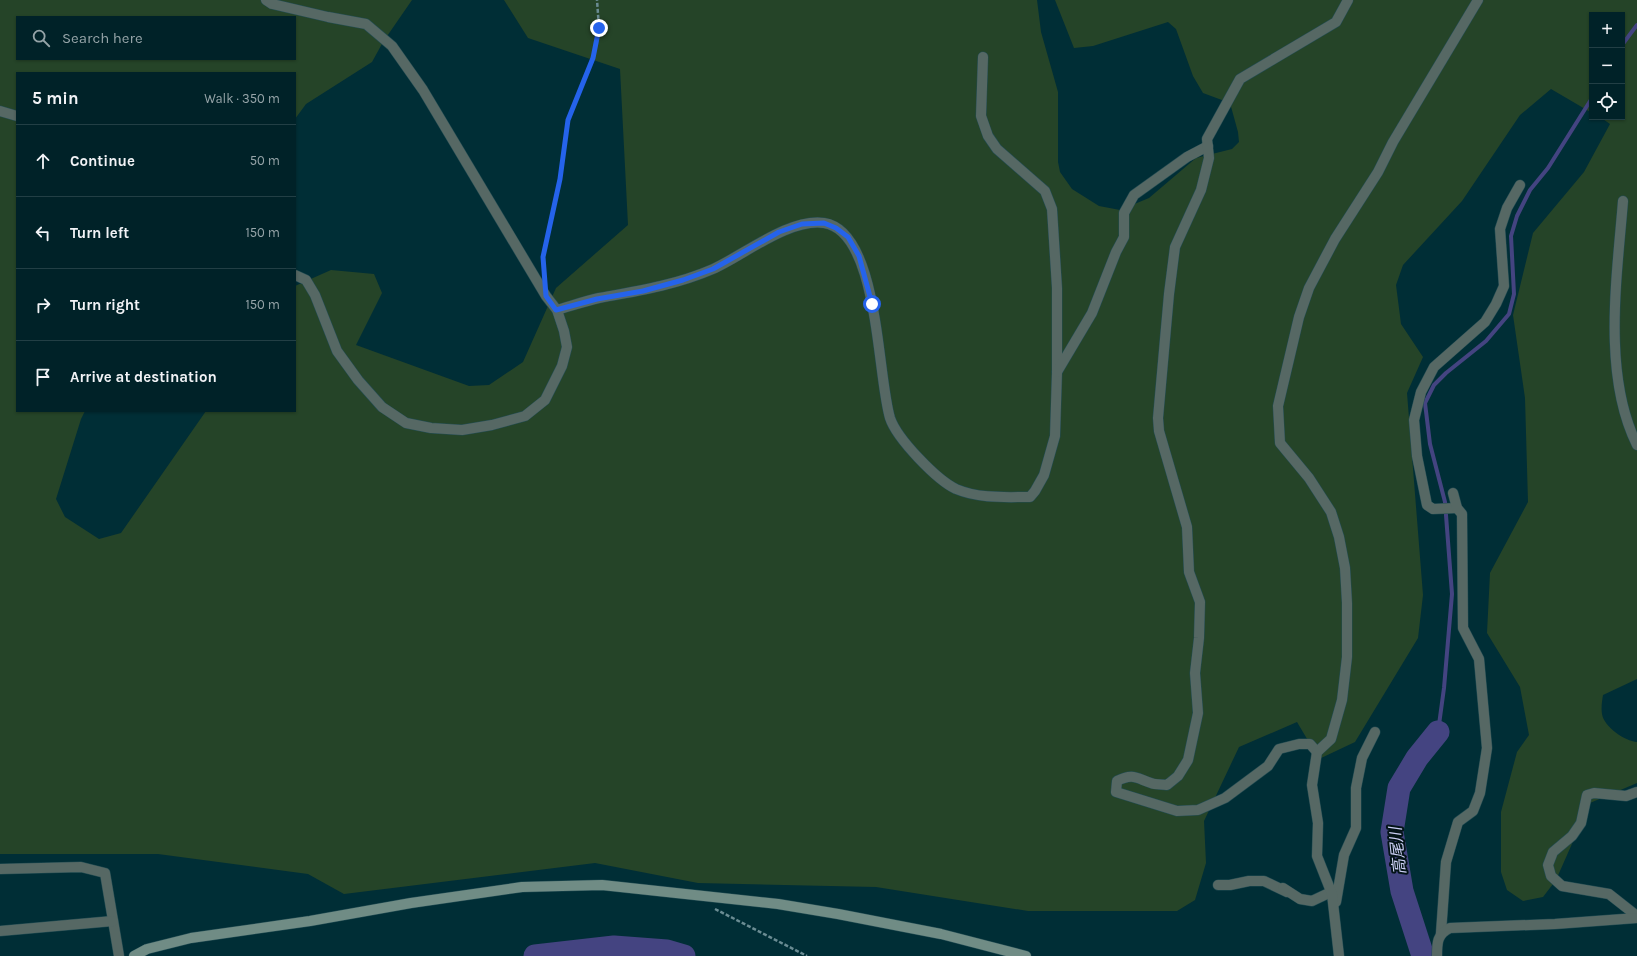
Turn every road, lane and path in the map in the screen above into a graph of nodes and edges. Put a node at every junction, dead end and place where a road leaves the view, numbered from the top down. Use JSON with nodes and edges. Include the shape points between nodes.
{"nodes":[{"id":1,"x":266,"y":0,"type":"edge"},
{"id":2,"x":597,"y":0,"type":"edge"},
{"id":3,"x":1348,"y":0,"type":"edge"},
{"id":4,"x":1478,"y":0,"type":"edge"},
{"id":5,"x":983,"y":57,"type":"dead end"},
{"id":6,"x":0,"y":111,"type":"edge"},
{"id":7,"x":16,"y":116,"type":"edge"},
{"id":8,"x":1208,"y":146,"type":"junction"},
{"id":9,"x":1520,"y":185,"type":"dead end"},
{"id":10,"x":1623,"y":201,"type":"dead end"},
{"id":11,"x":544,"y":273,"type":"dead end"},
{"id":12,"x":296,"y":275,"type":"edge"},
{"id":13,"x":556,"y":310,"type":"junction"},
{"id":14,"x":1057,"y":372,"type":"junction"},
{"id":15,"x":1637,"y":445,"type":"edge"},
{"id":16,"x":1453,"y":492,"type":"dead end"},
{"id":17,"x":1456,"y":508,"type":"junction"},
{"id":18,"x":1375,"y":732,"type":"dead end"},
{"id":19,"x":1317,"y":752,"type":"junction"},
{"id":20,"x":1637,"y":792,"type":"edge"},
{"id":21,"x":0,"y":869,"type":"edge"},
{"id":22,"x":1270,"y":877,"type":"dead end"},
{"id":23,"x":1218,"y":885,"type":"dead end"},
{"id":24,"x":1287,"y":892,"type":"junction"},
{"id":25,"x":1331,"y":892,"type":"junction"},
{"id":26,"x":715,"y":909,"type":"dead end"},
{"id":27,"x":1334,"y":910,"type":"junction"},
{"id":28,"x":1637,"y":917,"type":"edge"},
{"id":29,"x":113,"y":921,"type":"junction"},
{"id":30,"x":0,"y":931,"type":"edge"},
{"id":31,"x":1441,"y":933,"type":"junction"},
{"id":32,"x":119,"y":956,"type":"edge"},
{"id":33,"x":134,"y":956,"type":"edge"},
{"id":34,"x":807,"y":956,"type":"edge"},
{"id":35,"x":1026,"y":956,"type":"edge"},
{"id":36,"x":1339,"y":956,"type":"edge"},
{"id":37,"x":1438,"y":956,"type":"edge"}],
"edges":[{"from":1,"to":13,"type":"street","via":[[279,6],[366,24],[392,46],[423,90]]},
{"from":2,"to":11,"type":"path","via":[[599,28],[593,58],[568,120],[560,179],[543,257]]},
{"from":3,"to":8,"type":"street","via":[[1336,22],[1240,79],[1207,138]]},
{"from":4,"to":19,"type":"street","via":[[1393,142],[1378,172],[1335,238],[1309,288],[1299,317],[1278,406],[1280,442],[1309,478],[1330,512],[1339,537],[1345,568],[1347,657],[1342,700],[1330,739]]},
{"from":5,"to":14,"type":"street","via":[[981,116],[988,136],[997,149],[1045,191],[1052,209],[1057,288]]},
{"from":6,"to":7,"type":"street"},
{"from":8,"to":14,"type":"street","via":[[1187,157],[1134,195],[1124,212],[1124,237],[1092,313]]},
{"from":8,"to":19,"type":"street","via":[[1209,158],[1201,190],[1175,247],[1158,418],[1159,431],[1187,527],[1189,572],[1200,602],[1196,673],[1198,713],[1188,760],[1178,776],[1167,784],[1152,783],[1139,777],[1125,777],[1117,781],[1116,792],[1177,811],[1198,810],[1225,798],[1268,766],[1280,749],[1310,744]]},
{"from":9,"to":17,"type":"street","via":[[1507,208],[1500,229],[1504,286],[1496,304],[1485,322],[1434,367],[1421,392],[1414,420],[1417,456],[1427,505],[1433,509]]},
{"from":10,"to":15,"type":"street","via":[[1615,304],[1617,375],[1619,393]]},
{"from":12,"to":13,"type":"street","via":[[306,280],[315,295],[337,351],[358,380],[382,407],[406,423],[431,428],[462,430],[492,425],[525,416],[545,400],[562,366],[567,348]]},
{"from":13,"to":14,"type":"street","via":[[683,280],[713,269],[779,232],[802,224],[824,223],[836,228],[848,237],[859,256],[872,304],[890,419],[901,439],[942,480],[957,489],[986,497],[1030,497],[1036,491],[1044,475],[1055,436]]},
{"from":16,"to":17,"type":"street"},
{"from":17,"to":31,"type":"street","via":[[1462,514],[1463,628],[1479,659],[1487,748],[1480,793],[1473,811],[1458,822],[1446,862]]},
{"from":18,"to":27,"type":"street","via":[[1362,758],[1356,788],[1356,828],[1344,855]]},
{"from":19,"to":25,"type":"street","via":[[1312,785],[1318,823],[1317,856]]},
{"from":20,"to":28,"type":"street","via":[[1626,796],[1594,793],[1587,796],[1581,823],[1572,836],[1553,852],[1548,864],[1551,876],[1562,886],[1609,894]]},
{"from":21,"to":29,"type":"street","via":[[81,867],[105,873]]},
{"from":22,"to":24,"type":"street"},
{"from":23,"to":24,"type":"street","via":[[1264,881]]},
{"from":24,"to":25,"type":"street","via":[[1300,899],[1312,901]]},
{"from":25,"to":27,"type":"street"},
{"from":26,"to":34,"type":"path"},
{"from":27,"to":36,"type":"street"},
{"from":28,"to":31,"type":"street","via":[[1555,924],[1450,928]]},
{"from":29,"to":30,"type":"street"},
{"from":29,"to":32,"type":"street"},
{"from":31,"to":37,"type":"street","via":[[1438,937]]},
{"from":33,"to":35,"type":"street","via":[[147,949],[191,938],[443,898],[522,887],[602,885],[778,904],[941,934]]}]}
